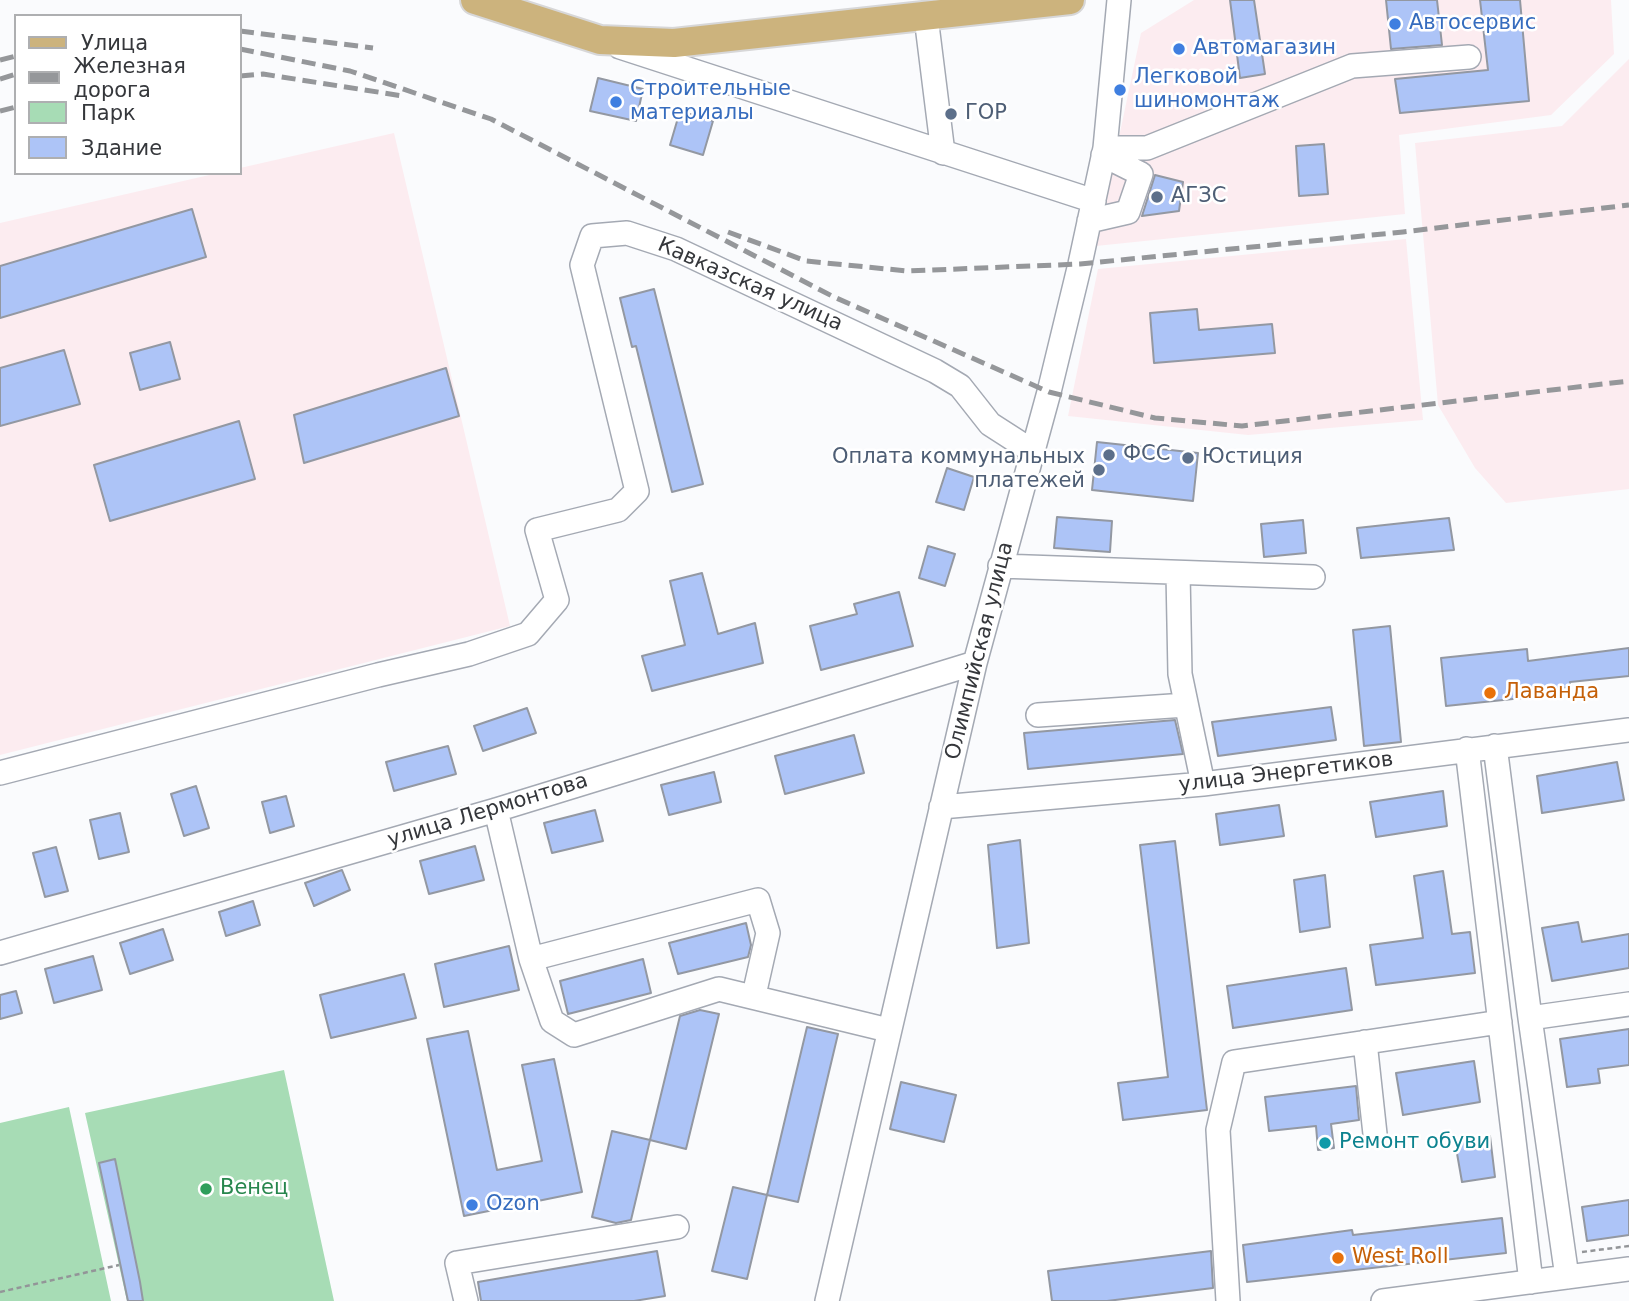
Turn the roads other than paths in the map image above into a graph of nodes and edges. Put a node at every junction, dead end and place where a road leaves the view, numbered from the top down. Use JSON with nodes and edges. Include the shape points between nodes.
{"nodes":[{"id":1,"x":475,"y":0,"type":"edge"},
{"id":2,"x":1070,"y":0,"type":"edge"},
{"id":3,"x":1119,"y":0,"type":"edge"},
{"id":4,"x":926,"y":17,"type":"junction"},
{"id":5,"x":600,"y":40,"type":"junction"},
{"id":6,"x":1469,"y":57,"type":"dead end"},
{"id":7,"x":1104,"y":151,"type":"junction"},
{"id":8,"x":943,"y":153,"type":"junction"},
{"id":9,"x":1092,"y":211,"type":"junction"},
{"id":10,"x":1032,"y":451,"type":"junction"},
{"id":11,"x":1000,"y":566,"type":"junction"},
{"id":12,"x":1178,"y":573,"type":"junction"},
{"id":13,"x":1313,"y":577,"type":"dead end"},
{"id":14,"x":975,"y":663,"type":"junction"},
{"id":15,"x":1186,"y":705,"type":"junction"},
{"id":16,"x":1038,"y":715,"type":"dead end"},
{"id":17,"x":1629,"y":730,"type":"edge"},
{"id":18,"x":1496,"y":746,"type":"junction"},
{"id":19,"x":1467,"y":749,"type":"junction"},
{"id":20,"x":0,"y":773,"type":"edge"},
{"id":21,"x":1203,"y":784,"type":"junction"},
{"id":22,"x":942,"y":807,"type":"junction"},
{"id":23,"x":496,"y":810,"type":"junction"},
{"id":24,"x":0,"y":953,"type":"edge"},
{"id":25,"x":531,"y":959,"type":"junction"},
{"id":26,"x":754,"y":995,"type":"junction"},
{"id":27,"x":1629,"y":1004,"type":"edge"},
{"id":28,"x":1530,"y":1018,"type":"junction"},
{"id":29,"x":1500,"y":1022,"type":"junction"},
{"id":30,"x":888,"y":1030,"type":"junction"},
{"id":31,"x":1365,"y":1042,"type":"junction"},
{"id":32,"x":1375,"y":1134,"type":"dead end"},
{"id":33,"x":677,"y":1227,"type":"dead end"},
{"id":34,"x":1629,"y":1269,"type":"edge"},
{"id":35,"x":1567,"y":1277,"type":"junction"},
{"id":36,"x":1531,"y":1282,"type":"junction"},
{"id":37,"x":1450,"y":1297,"type":"edge"},
{"id":38,"x":466,"y":1301,"type":"edge"},
{"id":39,"x":827,"y":1301,"type":"edge"},
{"id":40,"x":1228,"y":1301,"type":"edge"},
{"id":41,"x":1383,"y":1301,"type":"edge"}],
"edges":[{"from":1,"to":5,"type":"main road"},
{"from":2,"to":4,"type":"main road"},
{"from":3,"to":7,"type":"street","name":"Олимпийская улица"},
{"from":4,"to":5,"type":"main road","via":[[674,43]]},
{"from":4,"to":8,"type":"street"},
{"from":5,"to":8,"type":"street"},
{"from":6,"to":7,"type":"street","via":[[1352,66],[1147,148]]},
{"from":7,"to":9,"type":"street","name":"Олимпийская улица"},
{"from":7,"to":9,"type":"street","via":[[1141,174],[1128,212]]},
{"from":8,"to":9,"type":"street"},
{"from":9,"to":10,"type":"street","name":"Олимпийская улица"},
{"from":10,"to":11,"type":"street","name":"Олимпийская улица"},
{"from":10,"to":20,"type":"street","name":"Кавказская улица","via":[[990,424],[960,386],[936,371],[677,248],[627,233],[592,236],[582,265],[637,491],[618,510],[537,530],[556,600],[528,634],[469,654]]},
{"from":11,"to":12,"type":"street"},
{"from":11,"to":14,"type":"street","name":"Олимпийская улица"},
{"from":12,"to":13,"type":"street"},
{"from":12,"to":15,"type":"street","via":[[1180,674]]},
{"from":14,"to":22,"type":"street","name":"Олимпийская улица"},
{"from":14,"to":23,"type":"street","name":"улица Лермонтова"},
{"from":15,"to":16,"type":"street"},
{"from":15,"to":21,"type":"street"},
{"from":17,"to":18,"type":"street","name":"улица Энергетиков"},
{"from":18,"to":19,"type":"street","name":"улица Энергетиков"},
{"from":18,"to":28,"type":"street"},
{"from":19,"to":21,"type":"street","name":"улица Энергетиков"},
{"from":19,"to":29,"type":"street"},
{"from":21,"to":22,"type":"street","name":"улица Энергетиков"},
{"from":22,"to":30,"type":"street","name":"Олимпийская улица"},
{"from":23,"to":24,"type":"street","name":"улица Лермонтова"},
{"from":23,"to":25,"type":"street"},
{"from":25,"to":26,"type":"street","via":[[552,1021],[574,1035],[719,989]]},
{"from":25,"to":26,"type":"street","via":[[758,900],[768,933]]},
{"from":26,"to":30,"type":"street"},
{"from":27,"to":28,"type":"street"},
{"from":28,"to":35,"type":"street"},
{"from":29,"to":31,"type":"street"},
{"from":29,"to":36,"type":"street"},
{"from":30,"to":39,"type":"street","name":"Олимпийская улица"},
{"from":31,"to":32,"type":"street"},
{"from":31,"to":40,"type":"street","via":[[1234,1062],[1219,1130]]},
{"from":33,"to":38,"type":"street","via":[[457,1263]]},
{"from":34,"to":35,"type":"street"},
{"from":35,"to":36,"type":"street"},
{"from":36,"to":37,"type":"street"},
{"from":37,"to":41,"type":"street"}]}
